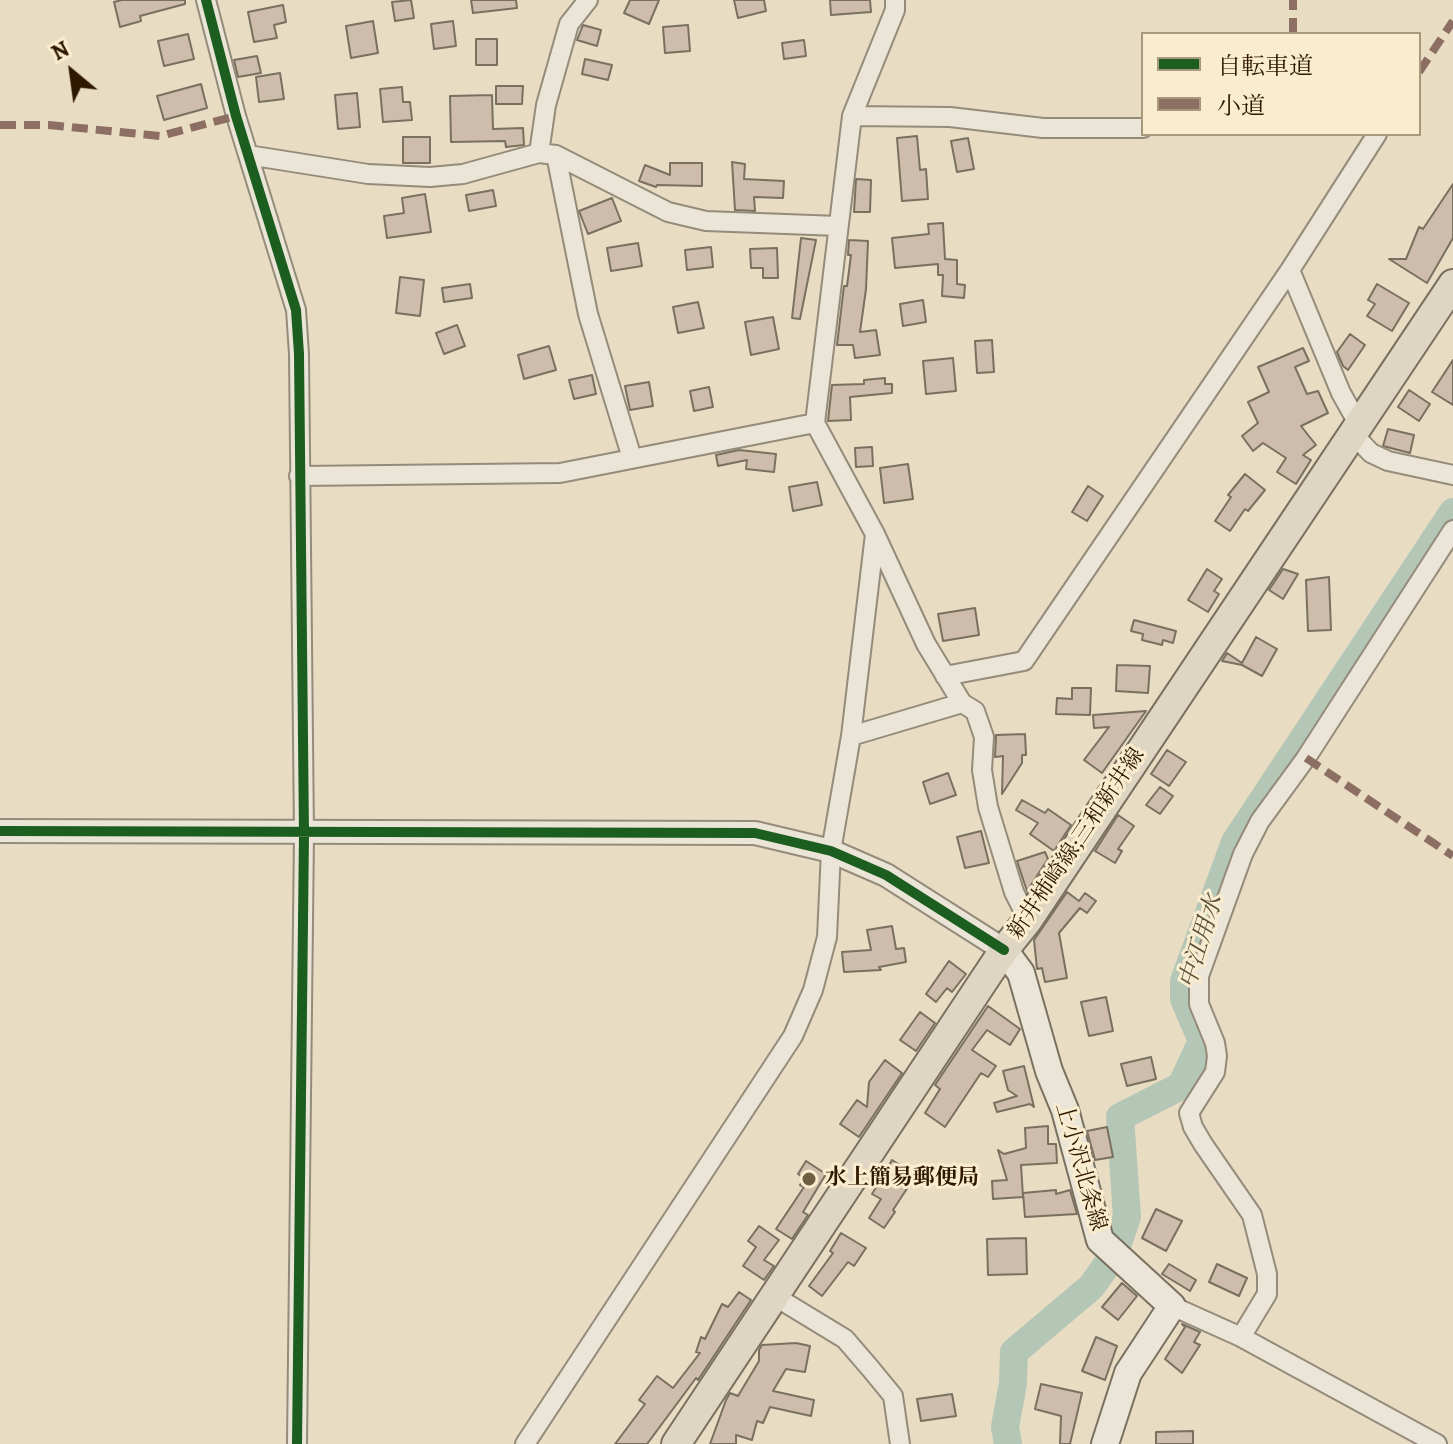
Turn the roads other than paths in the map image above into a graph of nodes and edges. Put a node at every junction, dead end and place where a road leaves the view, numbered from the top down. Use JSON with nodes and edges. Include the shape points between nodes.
{"nodes":[{"id":1,"x":206,"y":0,"type":"edge"},
{"id":2,"x":588,"y":0,"type":"edge"},
{"id":3,"x":895,"y":0,"type":"edge"},
{"id":4,"x":852,"y":116,"type":"junction"},
{"id":5,"x":1141,"y":128,"type":"edge"},
{"id":6,"x":1376,"y":136,"type":"edge"},
{"id":7,"x":547,"y":154,"type":"junction"},
{"id":8,"x":248,"y":155,"type":"junction"},
{"id":9,"x":838,"y":226,"type":"junction"},
{"id":10,"x":1290,"y":270,"type":"junction"},
{"id":11,"x":1453,"y":284,"type":"edge"},
{"id":12,"x":815,"y":423,"type":"junction"},
{"id":13,"x":1356,"y":430,"type":"junction"},
{"id":14,"x":632,"y":458,"type":"junction"},
{"id":15,"x":1453,"y":475,"type":"edge"},
{"id":16,"x":299,"y":476,"type":"junction"},
{"id":17,"x":1453,"y":530,"type":"edge"},
{"id":18,"x":875,"y":534,"type":"junction"},
{"id":19,"x":945,"y":676,"type":"junction"},
{"id":20,"x":962,"y":703,"type":"junction"},
{"id":21,"x":851,"y":736,"type":"junction"},
{"id":22,"x":0,"y":831,"type":"edge"},
{"id":23,"x":304,"y":834,"type":"junction"},
{"id":24,"x":831,"y":851,"type":"junction"},
{"id":25,"x":1028,"y":920,"type":"junction"},
{"id":26,"x":1004,"y":950,"type":"junction"},
{"id":27,"x":776,"y":1297,"type":"junction"},
{"id":28,"x":1172,"y":1306,"type":"junction"},
{"id":29,"x":1241,"y":1337,"type":"junction"},
{"id":30,"x":297,"y":1444,"type":"edge"},
{"id":31,"x":525,"y":1444,"type":"edge"},
{"id":32,"x":676,"y":1444,"type":"edge"},
{"id":33,"x":900,"y":1444,"type":"edge"},
{"id":34,"x":1105,"y":1444,"type":"edge"},
{"id":35,"x":1437,"y":1444,"type":"edge"}],
"edges":[{"from":1,"to":8,"type":"street"},
{"from":2,"to":7,"type":"street","via":[[569,24],[546,105]]},
{"from":3,"to":4,"type":"street"},
{"from":4,"to":5,"type":"street","via":[[950,117],[1043,128]]},
{"from":4,"to":9,"type":"street"},
{"from":6,"to":10,"type":"street"},
{"from":7,"to":8,"type":"street","via":[[430,177],[368,174]]},
{"from":7,"to":9,"type":"street","via":[[668,212],[706,221]]},
{"from":7,"to":14,"type":"street"},
{"from":8,"to":16,"type":"street","via":[[296,310]]},
{"from":9,"to":12,"type":"street"},
{"from":10,"to":13,"type":"street"},
{"from":10,"to":19,"type":"street","via":[[1024,661]]},
{"from":11,"to":13,"type":"main road","name":"新井柿崎線;三和新井線"},
{"from":12,"to":14,"type":"street"},
{"from":12,"to":18,"type":"street"},
{"from":13,"to":15,"type":"street","via":[[1371,453],[1388,461]]},
{"from":13,"to":25,"type":"main road","name":"新井柿崎線;三和新井線"},
{"from":14,"to":16,"type":"street","via":[[560,473]]},
{"from":16,"to":23,"type":"street"},
{"from":17,"to":29,"type":"street","via":[[1260,821],[1199,976],[1199,1004],[1217,1056],[1215,1072],[1189,1113],[1203,1144],[1252,1215],[1267,1274],[1267,1294]]},
{"from":18,"to":19,"type":"street"},
{"from":18,"to":21,"type":"street"},
{"from":19,"to":20,"type":"street"},
{"from":20,"to":21,"type":"street"},
{"from":20,"to":25,"type":"street","via":[[975,711],[984,737],[988,807]]},
{"from":21,"to":24,"type":"street"},
{"from":22,"to":23,"type":"street"},
{"from":23,"to":24,"type":"street","via":[[755,833]]},
{"from":23,"to":30,"type":"street"},
{"from":24,"to":26,"type":"street","via":[[886,875]]},
{"from":24,"to":31,"type":"street","via":[[827,937],[793,1036]]},
{"from":25,"to":26,"type":"main road","name":"新井柿崎線;三和新井線"},
{"from":26,"to":27,"type":"main road","name":"新井柿崎線;三和新井線"},
{"from":26,"to":28,"type":"main road","name":"上小沢北条線","via":[[1021,973],[1100,1240]]},
{"from":27,"to":32,"type":"main road","name":"新井柿崎線;三和新井線"},
{"from":27,"to":33,"type":"street","via":[[845,1339],[870,1368],[893,1396]]},
{"from":28,"to":29,"type":"street"},
{"from":28,"to":34,"type":"main road","via":[[1128,1373]]},
{"from":29,"to":35,"type":"street"}]}
